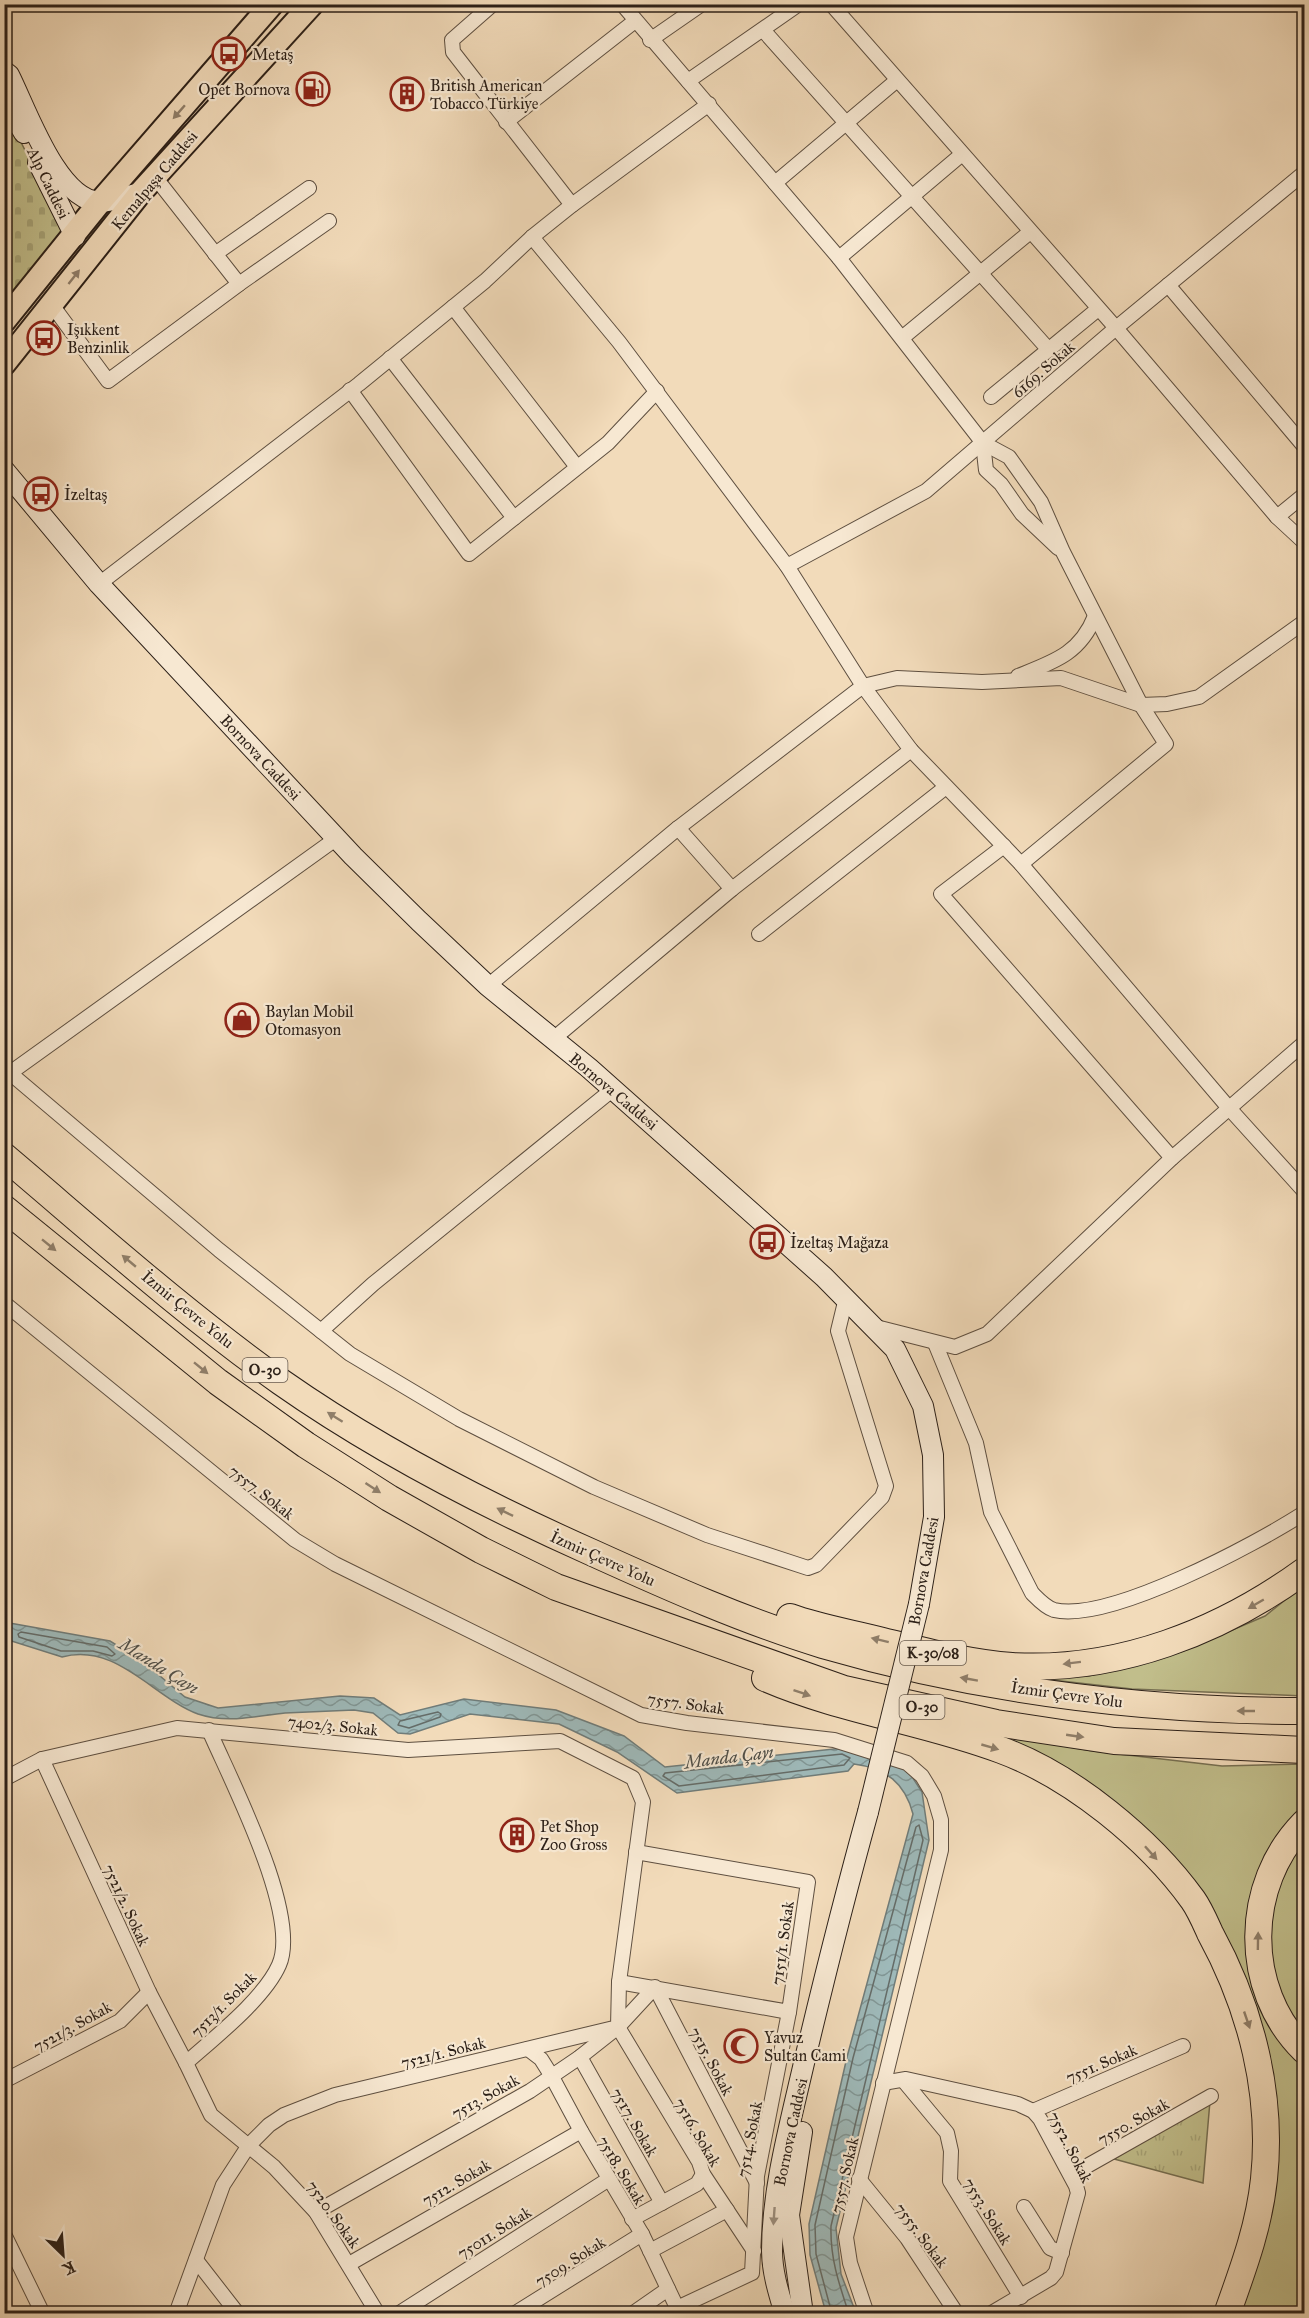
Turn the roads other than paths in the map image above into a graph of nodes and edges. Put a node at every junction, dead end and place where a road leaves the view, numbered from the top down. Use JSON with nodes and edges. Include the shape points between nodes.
{"nodes":[{"id":1,"x":272,"y":4,"type":"edge"},
{"id":2,"x":312,"y":4,"type":"edge"},
{"id":3,"x":493,"y":4,"type":"edge"},
{"id":4,"x":622,"y":4,"type":"edge"},
{"id":5,"x":702,"y":4,"type":"edge"},
{"id":6,"x":799,"y":4,"type":"edge"},
{"id":7,"x":831,"y":4,"type":"edge"},
{"id":8,"x":635,"y":21,"type":"junction"},
{"id":9,"x":763,"y":30,"type":"junction"},
{"id":10,"x":650,"y":40,"type":"junction"},
{"id":11,"x":4,"y":70,"type":"edge"},
{"id":12,"x":688,"y":81,"type":"junction"},
{"id":13,"x":896,"y":81,"type":"junction"},
{"id":14,"x":4,"y":99,"type":"edge"},
{"id":15,"x":709,"y":104,"type":"junction"},
{"id":16,"x":506,"y":123,"type":"junction"},
{"id":17,"x":846,"y":124,"type":"junction"},
{"id":18,"x":961,"y":155,"type":"junction"},
{"id":19,"x":1305,"y":173,"type":"edge"},
{"id":20,"x":775,"y":183,"type":"junction"},
{"id":21,"x":148,"y":185,"type":"junction"},
{"id":22,"x":309,"y":188,"type":"dead end"},
{"id":23,"x":912,"y":197,"type":"junction"},
{"id":24,"x":100,"y":202,"type":"junction"},
{"id":25,"x":572,"y":205,"type":"junction"},
{"id":26,"x":329,"y":221,"type":"dead end"},
{"id":27,"x":1030,"y":232,"type":"junction"},
{"id":28,"x":75,"y":236,"type":"junction"},
{"id":29,"x":532,"y":237,"type":"junction"},
{"id":30,"x":215,"y":254,"type":"junction"},
{"id":31,"x":839,"y":258,"type":"junction"},
{"id":32,"x":980,"y":274,"type":"junction"},
{"id":33,"x":239,"y":284,"type":"junction"},
{"id":34,"x":1168,"y":285,"type":"junction"},
{"id":35,"x":52,"y":305,"type":"junction"},
{"id":36,"x":453,"y":307,"type":"junction"},
{"id":37,"x":1098,"y":309,"type":"junction"},
{"id":38,"x":4,"y":321,"type":"edge"},
{"id":39,"x":1116,"y":328,"type":"junction"},
{"id":40,"x":902,"y":338,"type":"junction"},
{"id":41,"x":1049,"y":350,"type":"junction"},
{"id":42,"x":390,"y":358,"type":"junction"},
{"id":43,"x":7,"y":363,"type":"edge"},
{"id":44,"x":350,"y":390,"type":"junction"},
{"id":45,"x":657,"y":391,"type":"junction"},
{"id":46,"x":991,"y":397,"type":"dead end"},
{"id":47,"x":983,"y":443,"type":"junction"},
{"id":48,"x":1305,"y":446,"type":"edge"},
{"id":49,"x":577,"y":467,"type":"junction"},
{"id":50,"x":6,"y":473,"type":"edge"},
{"id":51,"x":1305,"y":495,"type":"edge"},
{"id":52,"x":1277,"y":517,"type":"junction"},
{"id":53,"x":514,"y":518,"type":"junction"},
{"id":54,"x":1305,"y":543,"type":"edge"},
{"id":55,"x":1063,"y":552,"type":"junction"},
{"id":56,"x":787,"y":566,"type":"junction"},
{"id":57,"x":99,"y":584,"type":"junction"},
{"id":58,"x":1095,"y":616,"type":"junction"},
{"id":59,"x":1305,"y":622,"type":"edge"},
{"id":60,"x":1008,"y":680,"type":"junction"},
{"id":61,"x":863,"y":686,"type":"junction"},
{"id":62,"x":1141,"y":705,"type":"junction"},
{"id":63,"x":911,"y":750,"type":"junction"},
{"id":64,"x":946,"y":787,"type":"junction"},
{"id":65,"x":678,"y":828,"type":"junction"},
{"id":66,"x":337,"y":838,"type":"junction"},
{"id":67,"x":1004,"y":846,"type":"junction"},
{"id":68,"x":1021,"y":864,"type":"junction"},
{"id":69,"x":732,"y":889,"type":"junction"},
{"id":70,"x":759,"y":934,"type":"dead end"},
{"id":71,"x":488,"y":986,"type":"junction"},
{"id":72,"x":552,"y":1040,"type":"junction"},
{"id":73,"x":1305,"y":1043,"type":"edge"},
{"id":74,"x":8,"y":1071,"type":"edge"},
{"id":75,"x":612,"y":1090,"type":"junction"},
{"id":76,"x":1228,"y":1107,"type":"junction"},
{"id":77,"x":4,"y":1156,"type":"edge"},
{"id":78,"x":1172,"y":1158,"type":"junction"},
{"id":79,"x":1305,"y":1191,"type":"edge"},
{"id":80,"x":4,"y":1208,"type":"edge"},
{"id":81,"x":846,"y":1298,"type":"junction"},
{"id":82,"x":4,"y":1303,"type":"edge"},
{"id":83,"x":874,"y":1327,"type":"junction"},
{"id":84,"x":321,"y":1331,"type":"junction"},
{"id":85,"x":935,"y":1343,"type":"junction"},
{"id":86,"x":1305,"y":1513,"type":"edge"},
{"id":87,"x":557,"y":1538,"type":"junction"},
{"id":88,"x":1305,"y":1571,"type":"edge"},
{"id":89,"x":556,"y":1587,"type":"junction"},
{"id":90,"x":1305,"y":1711,"type":"edge"},
{"id":91,"x":209,"y":1730,"type":"junction"},
{"id":92,"x":1305,"y":1750,"type":"edge"},
{"id":93,"x":42,"y":1759,"type":"junction"},
{"id":94,"x":4,"y":1779,"type":"edge"},
{"id":95,"x":868,"y":1812,"type":"junction"},
{"id":96,"x":1305,"y":1823,"type":"edge"},
{"id":97,"x":636,"y":1852,"type":"junction"},
{"id":98,"x":619,"y":1982,"type":"junction"},
{"id":99,"x":655,"y":1987,"type":"junction"},
{"id":100,"x":149,"y":1992,"type":"junction"},
{"id":101,"x":789,"y":2012,"type":"junction"},
{"id":102,"x":618,"y":2027,"type":"junction"},
{"id":103,"x":1183,"y":2046,"type":"dead end"},
{"id":104,"x":528,"y":2049,"type":"junction"},
{"id":105,"x":1305,"y":2050,"type":"edge"},
{"id":106,"x":580,"y":2057,"type":"junction"},
{"id":107,"x":186,"y":2063,"type":"junction"},
{"id":108,"x":551,"y":2075,"type":"junction"},
{"id":109,"x":903,"y":2080,"type":"junction"},
{"id":110,"x":4,"y":2081,"type":"edge"},
{"id":111,"x":883,"y":2083,"type":"junction"},
{"id":112,"x":1211,"y":2096,"type":"dead end"},
{"id":113,"x":1033,"y":2111,"type":"junction"},
{"id":114,"x":580,"y":2131,"type":"junction"},
{"id":115,"x":249,"y":2145,"type":"junction"},
{"id":116,"x":703,"y":2174,"type":"junction"},
{"id":117,"x":1071,"y":2175,"type":"junction"},
{"id":118,"x":609,"y":2179,"type":"junction"},
{"id":119,"x":858,"y":2179,"type":"junction"},
{"id":120,"x":757,"y":2183,"type":"junction"},
{"id":121,"x":662,"y":2203,"type":"junction"},
{"id":122,"x":1024,"y":2207,"type":"dead end"},
{"id":123,"x":727,"y":2210,"type":"junction"},
{"id":124,"x":316,"y":2212,"type":"junction"},
{"id":125,"x":632,"y":2219,"type":"junction"},
{"id":126,"x":4,"y":2234,"type":"edge"},
{"id":127,"x":642,"y":2235,"type":"junction"},
{"id":128,"x":650,"y":2251,"type":"junction"},
{"id":129,"x":754,"y":2251,"type":"junction"},
{"id":130,"x":1062,"y":2253,"type":"junction"},
{"id":131,"x":196,"y":2260,"type":"junction"},
{"id":132,"x":349,"y":2264,"type":"junction"},
{"id":133,"x":668,"y":2289,"type":"junction"},
{"id":134,"x":1021,"y":2297,"type":"junction"},
{"id":135,"x":678,"y":2311,"type":"edge"},
{"id":136,"x":998,"y":2312,"type":"edge"},
{"id":137,"x":43,"y":2313,"type":"edge"},
{"id":138,"x":176,"y":2313,"type":"edge"},
{"id":139,"x":238,"y":2313,"type":"edge"},
{"id":140,"x":378,"y":2313,"type":"edge"},
{"id":141,"x":398,"y":2313,"type":"edge"},
{"id":142,"x":514,"y":2313,"type":"edge"},
{"id":143,"x":632,"y":2313,"type":"edge"},
{"id":144,"x":785,"y":2313,"type":"edge"},
{"id":145,"x":803,"y":2313,"type":"edge"},
{"id":146,"x":867,"y":2313,"type":"edge"},
{"id":147,"x":957,"y":2313,"type":"edge"},
{"id":148,"x":1227,"y":2313,"type":"edge"}],
"edges":[{"from":1,"to":24,"type":"main road","name":"Kemalpaşa Caddesi","one_way":true},
{"from":2,"to":21,"type":"main road","name":"Kemalpaşa Caddesi"},
{"from":3,"to":16,"type":"street","via":[[452,40],[453,52]]},
{"from":4,"to":8,"type":"street"},
{"from":5,"to":10,"type":"street"},
{"from":6,"to":9,"type":"street"},
{"from":7,"to":13,"type":"street"},
{"from":8,"to":10,"type":"street"},
{"from":8,"to":16,"type":"street"},
{"from":9,"to":12,"type":"street"},
{"from":9,"to":17,"type":"street","name":"6169. Sokak"},
{"from":10,"to":12,"type":"street"},
{"from":11,"to":24,"type":"main road","name":"Alp Caddesi","via":[[57,174],[85,199]]},
{"from":12,"to":15,"type":"street"},
{"from":13,"to":17,"type":"street"},
{"from":13,"to":18,"type":"street"},
{"from":14,"to":28,"type":"main road","name":"Alp Caddesi"},
{"from":15,"to":20,"type":"street"},
{"from":15,"to":25,"type":"street"},
{"from":16,"to":25,"type":"street"},
{"from":17,"to":20,"type":"street"},
{"from":17,"to":23,"type":"street","name":"6169. Sokak"},
{"from":18,"to":23,"type":"street"},
{"from":18,"to":27,"type":"street"},
{"from":19,"to":34,"type":"street","name":"6169. Sokak"},
{"from":20,"to":31,"type":"street"},
{"from":21,"to":24,"type":"main road"},
{"from":21,"to":30,"type":"street"},
{"from":35,"to":21,"type":"main road","name":"Kemalpaşa Caddesi","one_way":true},
{"from":22,"to":30,"type":"street"},
{"from":23,"to":31,"type":"street"},
{"from":23,"to":32,"type":"street","name":"6169. Sokak"},
{"from":24,"to":28,"type":"main road","name":"Kemalpaşa Caddesi"},
{"from":25,"to":29,"type":"street"},
{"from":26,"to":33,"type":"street"},
{"from":27,"to":32,"type":"street"},
{"from":27,"to":37,"type":"street"},
{"from":28,"to":38,"type":"main road","name":"Kemalpaşa Caddesi"},
{"from":29,"to":36,"type":"street"},
{"from":29,"to":45,"type":"street"},
{"from":30,"to":33,"type":"street"},
{"from":31,"to":40,"type":"street"},
{"from":32,"to":40,"type":"street"},
{"from":32,"to":41,"type":"street","name":"6169. Sokak"},
{"from":33,"to":35,"type":"street","via":[[108,381]]},
{"from":34,"to":39,"type":"street","name":"6169. Sokak"},
{"from":34,"to":48,"type":"street"},
{"from":35,"to":43,"type":"main road","name":"Kemalpaşa Caddesi"},
{"from":36,"to":42,"type":"street"},
{"from":36,"to":49,"type":"street"},
{"from":37,"to":39,"type":"street"},
{"from":37,"to":41,"type":"street","name":"6169. Sokak"},
{"from":39,"to":47,"type":"street","name":"6169. Sokak"},
{"from":39,"to":52,"type":"street"},
{"from":40,"to":47,"type":"street"},
{"from":41,"to":46,"type":"street","name":"6169. Sokak"},
{"from":42,"to":44,"type":"street"},
{"from":42,"to":53,"type":"street"},
{"from":44,"to":53,"type":"street","via":[[469,554]]},
{"from":44,"to":57,"type":"street"},
{"from":45,"to":49,"type":"street","via":[[608,443]]},
{"from":45,"to":56,"type":"street"},
{"from":47,"to":55,"type":"street","via":[[1009,457],[1041,502]]},
{"from":47,"to":55,"type":"street","via":[[987,470],[1022,514]]},
{"from":47,"to":56,"type":"street","name":"6169. Sokak","via":[[926,491]]},
{"from":49,"to":53,"type":"street"},
{"from":50,"to":57,"type":"main road","name":"Bornova Caddesi"},
{"from":51,"to":52,"type":"street"},
{"from":52,"to":54,"type":"street"},
{"from":55,"to":58,"type":"street"},
{"from":56,"to":61,"type":"street"},
{"from":57,"to":66,"type":"main road","name":"Bornova Caddesi"},
{"from":58,"to":60,"type":"street","via":[[1088,634],[1062,658]]},
{"from":58,"to":62,"type":"street"},
{"from":59,"to":62,"type":"street","via":[[1199,697]]},
{"from":60,"to":61,"type":"street","via":[[897,678]]},
{"from":60,"to":62,"type":"street","via":[[1061,678]]},
{"from":61,"to":63,"type":"street"},
{"from":61,"to":65,"type":"street"},
{"from":62,"to":68,"type":"street","via":[[1166,744]]},
{"from":63,"to":64,"type":"street"},
{"from":63,"to":69,"type":"street"},
{"from":64,"to":67,"type":"street"},
{"from":64,"to":70,"type":"street"},
{"from":65,"to":69,"type":"street"},
{"from":65,"to":71,"type":"street"},
{"from":66,"to":71,"type":"main road","name":"Bornova Caddesi"},
{"from":66,"to":74,"type":"street"},
{"from":67,"to":68,"type":"street"},
{"from":67,"to":78,"type":"street","via":[[941,894]]},
{"from":68,"to":76,"type":"street"},
{"from":69,"to":72,"type":"street"},
{"from":71,"to":72,"type":"main road","name":"Bornova Caddesi"},
{"from":72,"to":75,"type":"main road","name":"Bornova Caddesi"},
{"from":73,"to":76,"type":"street"},
{"from":74,"to":84,"type":"street"},
{"from":75,"to":81,"type":"main road","name":"Bornova Caddesi"},
{"from":75,"to":84,"type":"street","via":[[373,1284]]},
{"from":76,"to":78,"type":"street"},
{"from":76,"to":79,"type":"street"},
{"from":87,"to":77,"type":"highway","name":"İzmir Çevre Yolu","number":"O-30","one_way":true,"via":[[442,1481],[283,1383],[221,1337]]},
{"from":78,"to":85,"type":"street","via":[[987,1334],[955,1347]]},
{"from":80,"to":89,"type":"highway","number":"O-30","one_way":true,"via":[[218,1382],[306,1445],[389,1498]]},
{"from":81,"to":83,"type":"main road","name":"Bornova Caddesi"},
{"from":81,"to":84,"type":"street","via":[[838,1331],[886,1486],[882,1497],[816,1565],[808,1568],[706,1535],[594,1487],[459,1419],[350,1354]]},
{"from":82,"to":111,"type":"street","name":"7557. Sokak","via":[[277,1526],[335,1564],[641,1715],[834,1740],[906,1763],[922,1776],[934,1796],[941,1821],[941,1850]]},
{"from":83,"to":85,"type":"street"},
{"from":83,"to":95,"type":"main road","name":"Bornova Caddesi","bridge":true,"via":[[895,1349],[923,1406],[933,1455],[934,1517],[919,1604]]},
{"from":85,"to":86,"type":"street","via":[[976,1443],[991,1512],[1032,1593],[1053,1610],[1088,1610],[1165,1586],[1263,1539]]},
{"from":88,"to":87,"type":"highway","number":"K-30/08","one_way":true,"via":[[1230,1619],[1183,1639],[1100,1660],[1013,1666],[958,1659],[795,1619]]},
{"from":90,"to":87,"type":"highway","name":"İzmir Çevre Yolu","number":"O-30","one_way":true,"via":[[1137,1704],[981,1681],[873,1658],[706,1604]]},
{"from":89,"to":92,"type":"highway","number":"O-30","one_way":true,"via":[[844,1689],[996,1723],[1114,1741]]},
{"from":89,"to":148,"type":"highway","one_way":true,"via":[[801,1693],[1002,1750],[1086,1796],[1147,1847],[1193,1901],[1231,1972],[1254,2038],[1265,2106],[1264,2178],[1254,2240]]},
{"from":91,"to":93,"type":"street","name":"7402/3. Sokak","via":[[177,1728]]},
{"from":91,"to":97,"type":"street","name":"7402/3. Sokak","via":[[408,1750],[560,1741],[633,1778],[642,1802]]},
{"from":91,"to":107,"type":"street","name":"7513/1. Sokak","via":[[272,1877],[286,1940],[269,1982]]},
{"from":93,"to":94,"type":"street","name":"7402/3. Sokak"},
{"from":93,"to":100,"type":"street","name":"7521/2. Sokak"},
{"from":95,"to":144,"type":"main road","name":"Bornova Caddesi","one_way":true,"via":[[835,1933],[773,2210],[772,2254]]},
{"from":95,"to":145,"type":"main road","name":"Bornova Caddesi","via":[[808,2098],[789,2215]]},
{"from":105,"to":96,"type":"highway","one_way":true,"via":[[1280,2020],[1268,1997],[1257,1946],[1266,1882],[1281,1851]]},
{"from":97,"to":98,"type":"street"},
{"from":97,"to":101,"type":"street","name":"7151/1. Sokak","via":[[808,1882]]},
{"from":98,"to":99,"type":"street","name":"7151/1. Sokak"},
{"from":98,"to":102,"type":"street"},
{"from":99,"to":101,"type":"street","name":"7151/1. Sokak"},
{"from":99,"to":102,"type":"street","name":"7513. Sokak"},
{"from":99,"to":120,"type":"street","name":"7515. Sokak"},
{"from":100,"to":107,"type":"street","name":"7521/2. Sokak"},
{"from":100,"to":110,"type":"street","name":"7521/3. Sokak","via":[[120,2021]]},
{"from":101,"to":120,"type":"street","name":"7514. Sokak"},
{"from":102,"to":104,"type":"street","name":"7521/1. Sokak"},
{"from":102,"to":106,"type":"street","name":"7513. Sokak"},
{"from":102,"to":116,"type":"street","name":"7516. Sokak"},
{"from":103,"to":113,"type":"street","name":"7551. Sokak"},
{"from":104,"to":108,"type":"street","name":"7518. Sokak","via":[[541,2059]]},
{"from":104,"to":115,"type":"street","name":"7521/1. Sokak","via":[[335,2095],[284,2115]]},
{"from":106,"to":108,"type":"street","name":"7513. Sokak"},
{"from":106,"to":121,"type":"street","name":"7517. Sokak"},
{"from":107,"to":115,"type":"street","via":[[211,2115]]},
{"from":108,"to":114,"type":"street","name":"7518. Sokak"},
{"from":108,"to":124,"type":"street","name":"7513. Sokak","via":[[530,2091]]},
{"from":109,"to":111,"type":"street","name":"7552. Sokak"},
{"from":109,"to":113,"type":"street","name":"7552. Sokak","via":[[1018,2104]]},
{"from":109,"to":134,"type":"street","name":"7553. Sokak","via":[[947,2133],[950,2181]]},
{"from":111,"to":119,"type":"street","name":"7557. Sokak"},
{"from":112,"to":117,"type":"street","name":"7550. Sokak"},
{"from":113,"to":117,"type":"street","name":"7552. Sokak"},
{"from":114,"to":118,"type":"street","name":"7518. Sokak"},
{"from":114,"to":132,"type":"street","name":"7512. Sokak"},
{"from":115,"to":124,"type":"street","name":"7520. Sokak"},
{"from":115,"to":131,"type":"street","name":"7521/1. Sokak","via":[[223,2185]]},
{"from":116,"to":121,"type":"street","via":[[697,2184]]},
{"from":116,"to":123,"type":"street","name":"7516. Sokak"},
{"from":117,"to":130,"type":"street","name":"7552. Sokak","via":[[1078,2193]]},
{"from":118,"to":125,"type":"street","name":"7518. Sokak"},
{"from":118,"to":141,"type":"street","name":"75011. Sokak"},
{"from":119,"to":146,"type":"street","name":"7557. Sokak","via":[[846,2237],[850,2263]]},
{"from":119,"to":147,"type":"street","name":"7555. Sokak","via":[[907,2238]]},
{"from":120,"to":129,"type":"street","name":"7514. Sokak"},
{"from":121,"to":125,"type":"street"},
{"from":122,"to":130,"type":"street","via":[[1050,2248]]},
{"from":123,"to":128,"type":"street"},
{"from":123,"to":129,"type":"street","name":"7516. Sokak"},
{"from":124,"to":132,"type":"street","name":"7520. Sokak"},
{"from":125,"to":127,"type":"street","name":"7518. Sokak"},
{"from":126,"to":137,"type":"street"},
{"from":127,"to":128,"type":"street","name":"7518. Sokak"},
{"from":127,"to":142,"type":"street","name":"7509. Sokak"},
{"from":128,"to":133,"type":"street","name":"7518. Sokak"},
{"from":129,"to":135,"type":"street","name":"7514. Sokak","via":[[752,2273]]},
{"from":130,"to":134,"type":"street","name":"7552. Sokak","via":[[1051,2278]]},
{"from":131,"to":138,"type":"street","name":"7521/1. Sokak"},
{"from":131,"to":139,"type":"street"},
{"from":132,"to":140,"type":"street","name":"7520. Sokak"},
{"from":133,"to":135,"type":"street","name":"7518. Sokak"},
{"from":133,"to":143,"type":"street"},
{"from":134,"to":136,"type":"street","name":"7552. Sokak"}]}
